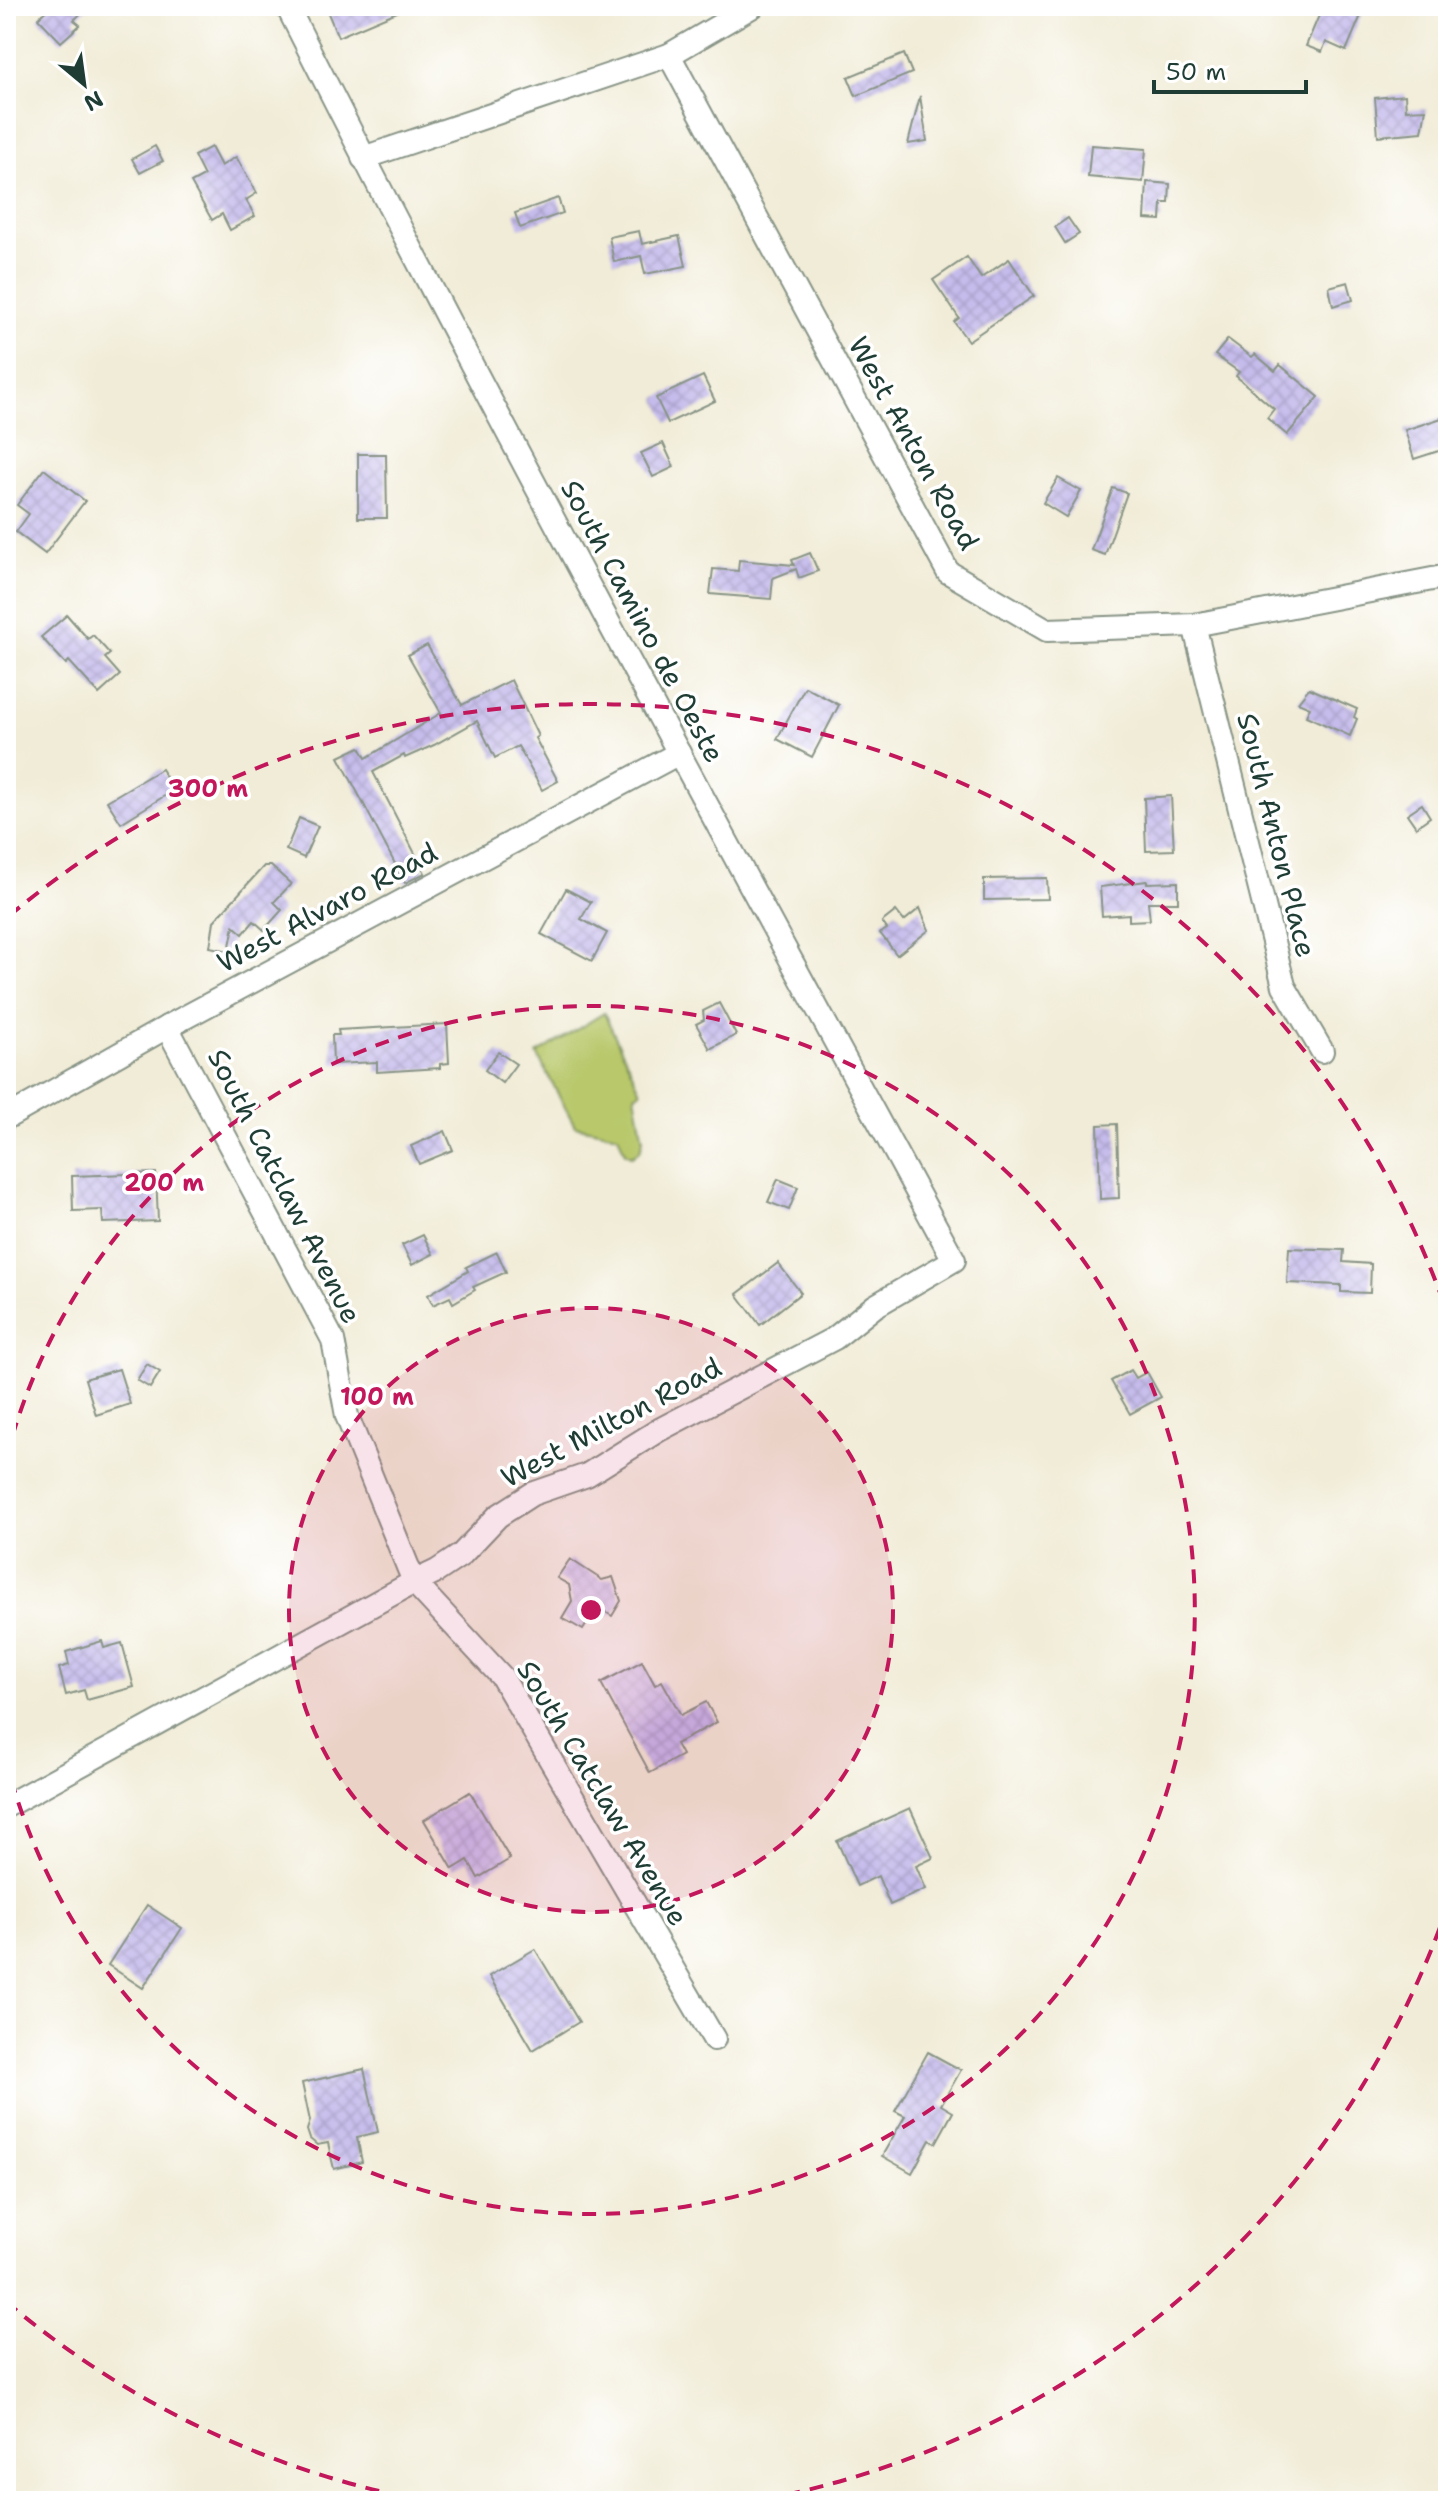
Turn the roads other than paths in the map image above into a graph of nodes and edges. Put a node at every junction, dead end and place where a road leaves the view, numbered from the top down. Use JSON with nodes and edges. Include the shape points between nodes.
{"nodes":[{"id":1,"x":287,"y":6,"type":"edge"},
{"id":2,"x":753,"y":6,"type":"edge"},
{"id":3,"x":669,"y":55,"type":"junction"},
{"id":4,"x":363,"y":158,"type":"junction"},
{"id":5,"x":1448,"y":576,"type":"edge"},
{"id":6,"x":1194,"y":625,"type":"junction"},
{"id":7,"x":679,"y":753,"type":"junction"},
{"id":8,"x":167,"y":1027,"type":"junction"},
{"id":9,"x":1322,"y":1051,"type":"dead end"},
{"id":10,"x":6,"y":1118,"type":"edge"},
{"id":11,"x":954,"y":1260,"type":"joint"},
{"id":12,"x":414,"y":1582,"type":"junction"},
{"id":13,"x":6,"y":1806,"type":"edge"},
{"id":14,"x":714,"y":2039,"type":"dead end"}],
"edges":[{"from":1,"to":4,"type":"street","name":"South Camino de Oeste"},
{"from":2,"to":3,"type":"street"},
{"from":3,"to":4,"type":"street"},
{"from":3,"to":6,"type":"street","name":"West Anton Road","via":[[948,572],[1047,630]]},
{"from":4,"to":7,"type":"street","name":"South Camino de Oeste"},
{"from":5,"to":6,"type":"street","name":"West Anton Road"},
{"from":6,"to":9,"type":"street","name":"South Anton Place","via":[[1284,986]]},
{"from":7,"to":8,"type":"street","name":"West Alvaro Road"},
{"from":7,"to":11,"type":"street","name":"South Camino de Oeste"},
{"from":8,"to":10,"type":"street","name":"West Alvaro Road"},
{"from":8,"to":12,"type":"street","name":"South Catclaw Avenue","via":[[333,1340],[347,1416]]},
{"from":11,"to":12,"type":"street","name":"West Milton Road","via":[[875,1306],[835,1338],[659,1430],[587,1475],[532,1494],[498,1516],[461,1555]]},
{"from":12,"to":13,"type":"street","name":"West Milton Road"},
{"from":12,"to":14,"type":"street","name":"South Catclaw Avenue","via":[[502,1677]]}]}
